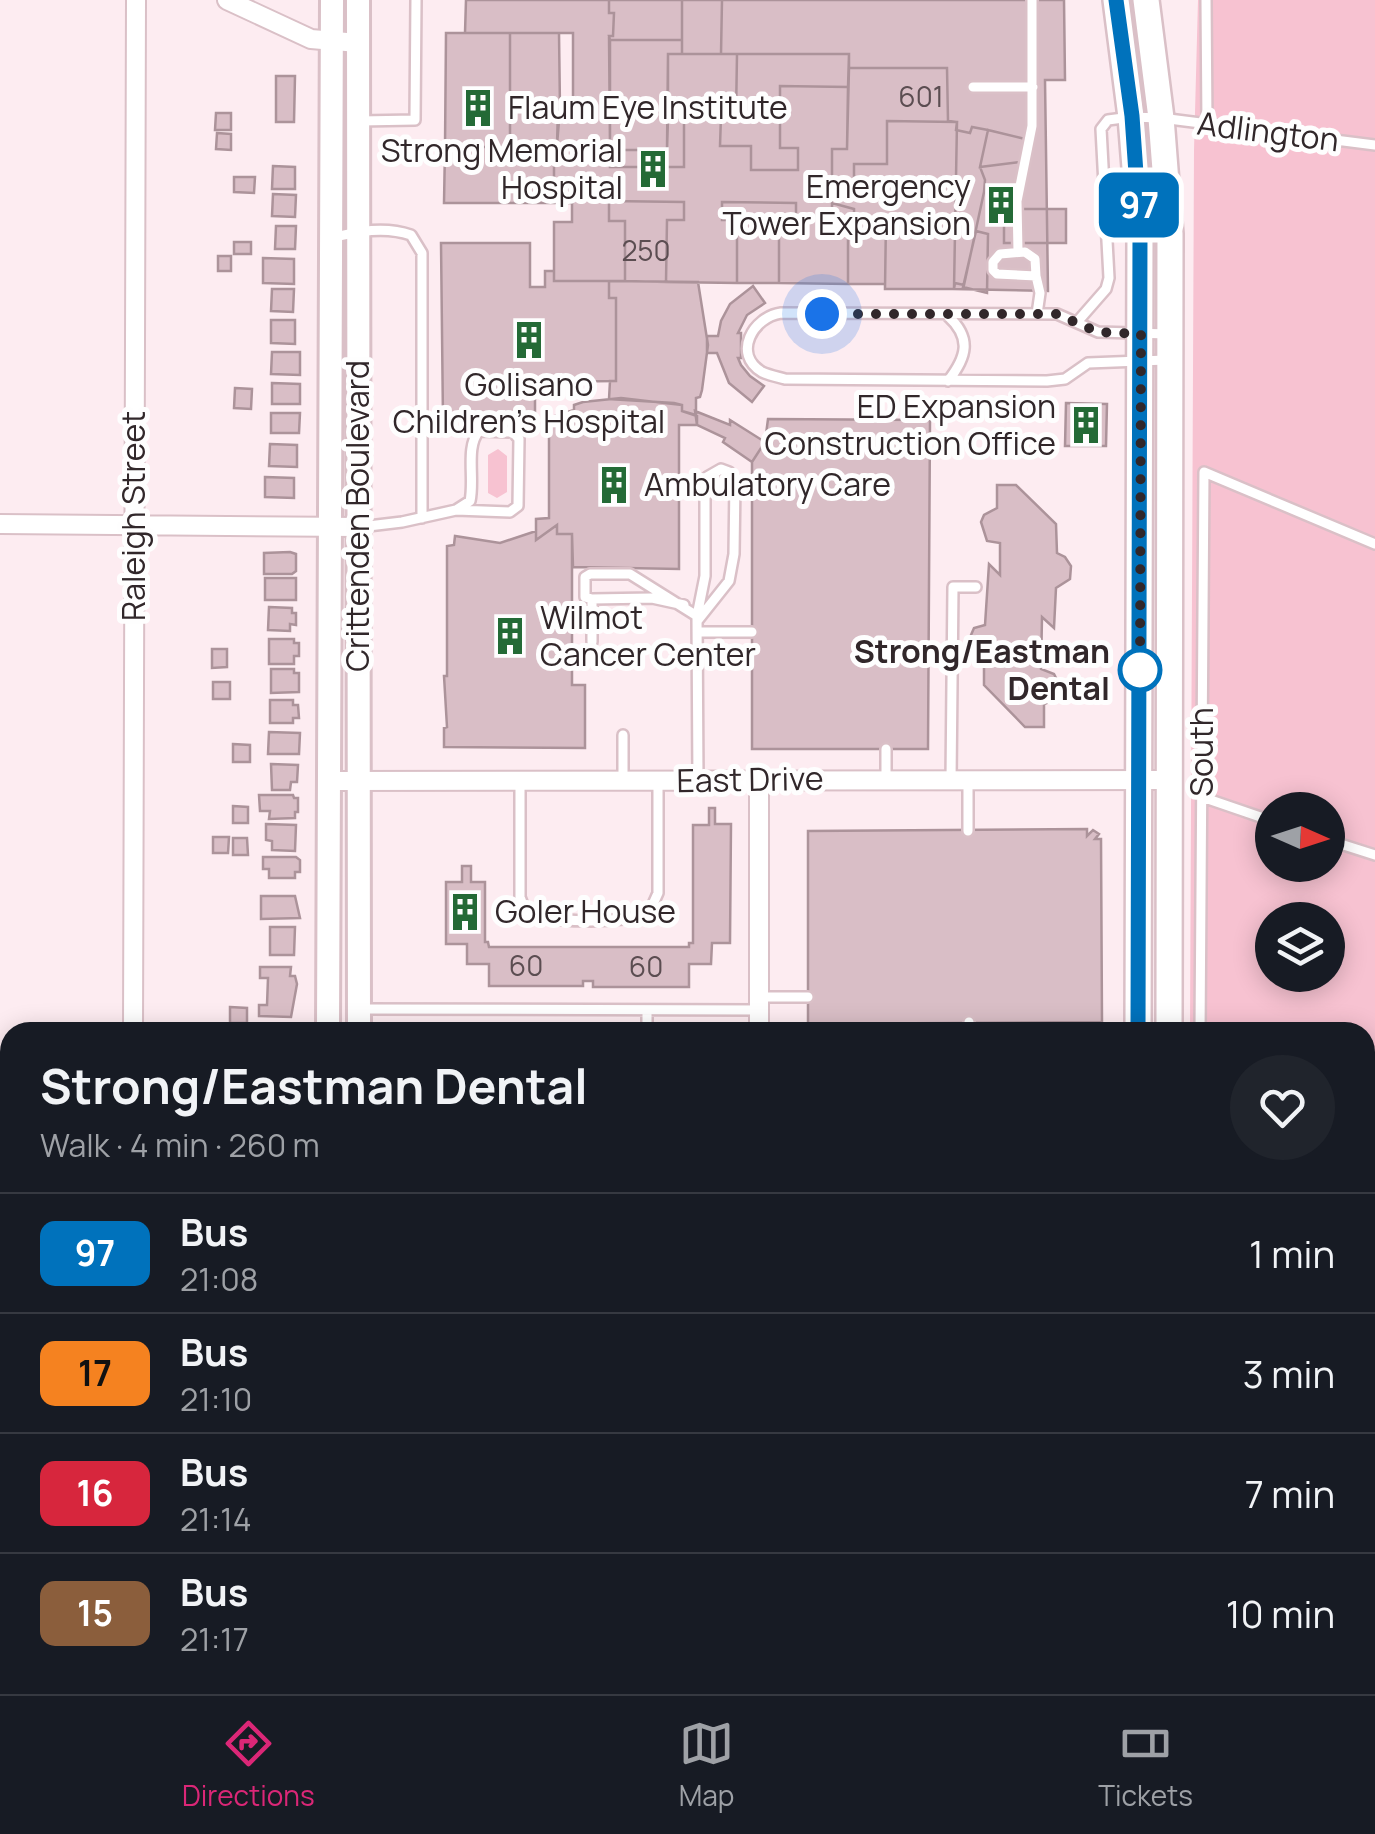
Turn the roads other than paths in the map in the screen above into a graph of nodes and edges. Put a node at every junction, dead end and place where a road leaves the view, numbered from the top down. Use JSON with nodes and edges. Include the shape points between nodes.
{"nodes":[{"id":1,"x":136,"y":0,"type":"edge"},
{"id":2,"x":226,"y":0,"type":"edge"},
{"id":3,"x":332,"y":0,"type":"edge"},
{"id":4,"x":358,"y":0,"type":"edge"},
{"id":5,"x":416,"y":0,"type":"edge"},
{"id":6,"x":1032,"y":0,"type":"edge"},
{"id":7,"x":1116,"y":0,"type":"edge"},
{"id":8,"x":1146,"y":0,"type":"edge"},
{"id":9,"x":1206,"y":0,"type":"edge"},
{"id":10,"x":332,"y":42,"type":"junction"},
{"id":11,"x":358,"y":43,"type":"junction"},
{"id":12,"x":972,"y":86,"type":"dead end"},
{"id":13,"x":1033,"y":87,"type":"junction"},
{"id":14,"x":1132,"y":116,"type":"junction"},
{"id":15,"x":1161,"y":118,"type":"junction"},
{"id":16,"x":332,"y":120,"type":"junction"},
{"id":17,"x":358,"y":121,"type":"junction"},
{"id":18,"x":1207,"y":123,"type":"junction"},
{"id":19,"x":1375,"y":145,"type":"edge"},
{"id":20,"x":359,"y":230,"type":"junction"},
{"id":21,"x":332,"y":238,"type":"junction"},
{"id":22,"x":1018,"y":252,"type":"junction"},
{"id":23,"x":1036,"y":276,"type":"junction"},
{"id":24,"x":1037,"y":314,"type":"junction"},
{"id":25,"x":948,"y":316,"type":"junction"},
{"id":26,"x":1078,"y":321,"type":"junction"},
{"id":27,"x":1141,"y":334,"type":"junction"},
{"id":28,"x":1170,"y":347,"type":"junction"},
{"id":29,"x":1141,"y":360,"type":"junction"},
{"id":30,"x":948,"y":381,"type":"junction"},
{"id":31,"x":456,"y":510,"type":"junction"},
{"id":32,"x":422,"y":518,"type":"junction"},
{"id":33,"x":0,"y":524,"type":"edge"},
{"id":34,"x":134,"y":524,"type":"junction"},
{"id":35,"x":332,"y":527,"type":"junction"},
{"id":36,"x":358,"y":527,"type":"junction"},
{"id":37,"x":1375,"y":544,"type":"edge"},
{"id":38,"x":976,"y":587,"type":"dead end"},
{"id":39,"x":592,"y":599,"type":"junction"},
{"id":40,"x":684,"y":605,"type":"junction"},
{"id":41,"x":698,"y":623,"type":"junction"},
{"id":42,"x":752,"y":632,"type":"dead end"},
{"id":43,"x":592,"y":642,"type":"dead end"},
{"id":44,"x":623,"y":736,"type":"dead end"},
{"id":45,"x":886,"y":748,"type":"dead end"},
{"id":46,"x":698,"y":780,"type":"junction"},
{"id":47,"x":759,"y":780,"type":"junction"},
{"id":48,"x":886,"y":780,"type":"junction"},
{"id":49,"x":959,"y":780,"type":"junction"},
{"id":50,"x":1140,"y":780,"type":"junction"},
{"id":51,"x":1169,"y":780,"type":"junction"},
{"id":52,"x":330,"y":781,"type":"junction"},
{"id":53,"x":359,"y":781,"type":"junction"},
{"id":54,"x":623,"y":781,"type":"junction"},
{"id":55,"x":658,"y":781,"type":"junction"},
{"id":56,"x":520,"y":782,"type":"junction"},
{"id":57,"x":1202,"y":798,"type":"junction"},
{"id":58,"x":1255,"y":815,"type":"edge"},
{"id":59,"x":968,"y":831,"type":"dead end"},
{"id":60,"x":1345,"y":846,"type":"edge"},
{"id":61,"x":1375,"y":856,"type":"edge"},
{"id":62,"x":808,"y":996,"type":"dead end"},
{"id":63,"x":759,"y":1004,"type":"junction"},
{"id":64,"x":647,"y":1010,"type":"junction"},
{"id":65,"x":328,"y":1021,"type":"edge"},
{"id":66,"x":359,"y":1021,"type":"edge"},
{"id":67,"x":133,"y":1022,"type":"edge"},
{"id":68,"x":647,"y":1022,"type":"edge"},
{"id":69,"x":759,"y":1022,"type":"edge"},
{"id":70,"x":1138,"y":1022,"type":"edge"},
{"id":71,"x":1168,"y":1022,"type":"edge"},
{"id":72,"x":1200,"y":1022,"type":"edge"}],
"edges":[{"from":1,"to":34,"type":"street","name":"Raleigh Street"},
{"from":2,"to":10,"type":"street"},
{"from":3,"to":10,"type":"street","name":"Crittenden Boulevard"},
{"from":4,"to":11,"type":"street","name":"Crittenden Boulevard"},
{"from":5,"to":17,"type":"lane","via":[[416,120]]},
{"from":6,"to":13,"type":"lane"},
{"from":7,"to":14,"type":"main road"},
{"from":8,"to":15,"type":"main road"},
{"from":9,"to":18,"type":"lane"},
{"from":10,"to":11,"type":"street"},
{"from":10,"to":16,"type":"street","name":"Crittenden Boulevard"},
{"from":11,"to":17,"type":"street","name":"Crittenden Boulevard"},
{"from":12,"to":13,"type":"lane"},
{"from":13,"to":22,"type":"lane","via":[[1017,202]]},
{"from":14,"to":15,"type":"lane","name":"Adlington"},
{"from":14,"to":26,"type":"lane","via":[[1108,120],[1101,129],[1109,278]]},
{"from":14,"to":27,"type":"main road"},
{"from":15,"to":18,"type":"lane","name":"Adlington"},
{"from":15,"to":28,"type":"main road"},
{"from":16,"to":17,"type":"lane"},
{"from":16,"to":21,"type":"street","name":"Crittenden Boulevard"},
{"from":17,"to":20,"type":"street","name":"Crittenden Boulevard"},
{"from":18,"to":19,"type":"lane","name":"Adlington"},
{"from":20,"to":21,"type":"lane"},
{"from":20,"to":32,"type":"lane","via":[[410,234],[422,254]]},
{"from":20,"to":36,"type":"street","name":"Crittenden Boulevard"},
{"from":21,"to":35,"type":"street","name":"Crittenden Boulevard"},
{"from":22,"to":23,"type":"lane","via":[[1035,259]]},
{"from":22,"to":23,"type":"lane","via":[[1000,254],[993,270]]},
{"from":23,"to":24,"type":"lane"},
{"from":24,"to":25,"type":"lane"},
{"from":24,"to":26,"type":"lane"},
{"from":25,"to":30,"type":"lane","via":[[962,328],[964,346]]},
{"from":25,"to":30,"type":"lane","via":[[781,312],[754,326],[748,342],[753,364],[785,379]]},
{"from":26,"to":27,"type":"lane","via":[[1098,332]]},
{"from":27,"to":28,"type":"lane"},
{"from":27,"to":29,"type":"main road"},
{"from":28,"to":29,"type":"lane"},
{"from":28,"to":51,"type":"main road"},
{"from":29,"to":30,"type":"lane","via":[[1088,363],[1047,382]]},
{"from":29,"to":50,"type":"main road"},
{"from":31,"to":31,"type":"lane","via":[[499,513],[518,506],[514,432],[479,431],[472,438],[470,501]]},
{"from":31,"to":32,"type":"lane"},
{"from":32,"to":36,"type":"lane"},
{"from":33,"to":34,"type":"street"},
{"from":34,"to":35,"type":"street"},
{"from":34,"to":67,"type":"street","name":"Raleigh Street"},
{"from":35,"to":36,"type":"street"},
{"from":35,"to":52,"type":"street","name":"Crittenden Boulevard"},
{"from":36,"to":53,"type":"street","name":"Crittenden Boulevard"},
{"from":37,"to":57,"type":"lane","name":"South","via":[[1204,472]]},
{"from":38,"to":49,"type":"lane","via":[[953,587]]},
{"from":39,"to":40,"type":"lane"},
{"from":39,"to":40,"type":"lane","via":[[585,597],[590,574],[630,574]]},
{"from":39,"to":43,"type":"lane"},
{"from":40,"to":41,"type":"lane"},
{"from":41,"to":41,"type":"lane","via":[[729,582],[734,554],[735,481],[721,469],[704,486]]},
{"from":41,"to":42,"type":"lane"},
{"from":41,"to":46,"type":"lane"},
{"from":44,"to":54,"type":"lane"},
{"from":45,"to":48,"type":"lane"},
{"from":46,"to":47,"type":"street","name":"East Drive"},
{"from":46,"to":55,"type":"street","name":"East Drive"},
{"from":47,"to":48,"type":"street","name":"East Drive"},
{"from":47,"to":63,"type":"street"},
{"from":48,"to":49,"type":"street","name":"East Drive"},
{"from":49,"to":50,"type":"street","name":"East Drive"},
{"from":49,"to":59,"type":"lane"},
{"from":50,"to":51,"type":"street","name":"East Drive"},
{"from":50,"to":70,"type":"main road"},
{"from":51,"to":71,"type":"main road"},
{"from":52,"to":53,"type":"street","name":"East Drive"},
{"from":52,"to":65,"type":"street","name":"Crittenden Boulevard"},
{"from":53,"to":56,"type":"street","name":"East Drive"},
{"from":53,"to":66,"type":"street","name":"Crittenden Boulevard"},
{"from":54,"to":55,"type":"street","name":"East Drive"},
{"from":54,"to":56,"type":"street","name":"East Drive"},
{"from":55,"to":56,"type":"lane","via":[[655,904],[640,917],[543,919],[525,910],[520,897]]},
{"from":57,"to":58,"type":"lane"},
{"from":57,"to":72,"type":"lane","name":"South"},
{"from":60,"to":61,"type":"lane"},
{"from":62,"to":63,"type":"lane"},
{"from":63,"to":64,"type":"lane"},
{"from":63,"to":69,"type":"street"},
{"from":64,"to":66,"type":"lane"},
{"from":64,"to":68,"type":"lane"},
{"from":65,"to":66,"type":"street"}]}
